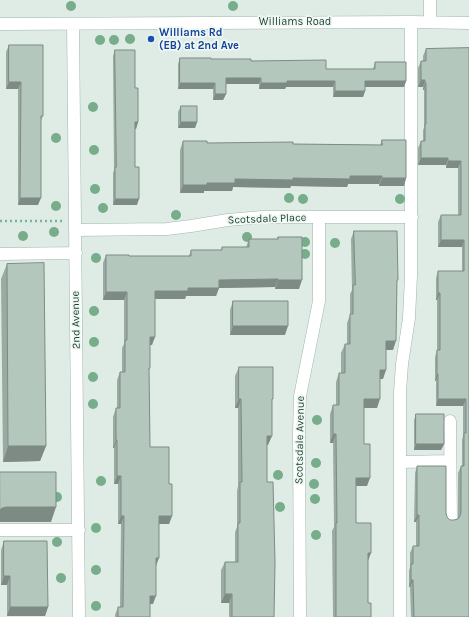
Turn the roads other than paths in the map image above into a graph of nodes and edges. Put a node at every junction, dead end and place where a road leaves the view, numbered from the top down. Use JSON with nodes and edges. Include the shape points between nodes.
{"nodes":[{"id":1,"x":430,"y":0,"type":"edge"},
{"id":2,"x":412,"y":22,"type":"junction"},
{"id":3,"x":430,"y":22,"type":"junction"},
{"id":4,"x":469,"y":23,"type":"edge"},
{"id":5,"x":0,"y":24,"type":"edge"},
{"id":6,"x":73,"y":24,"type":"junction"},
{"id":7,"x":319,"y":217,"type":"junction"},
{"id":8,"x":412,"y":217,"type":"junction"},
{"id":9,"x":75,"y":225,"type":"junction"},
{"id":10,"x":76,"y":253,"type":"junction"},
{"id":11,"x":0,"y":254,"type":"edge"},
{"id":12,"x":450,"y":421,"type":"dead end"},
{"id":13,"x":400,"y":462,"type":"junction"},
{"id":14,"x":450,"y":462,"type":"junction"},
{"id":15,"x":451,"y":520,"type":"edge"},
{"id":16,"x":0,"y":530,"type":"edge"},
{"id":17,"x":79,"y":530,"type":"junction"},
{"id":18,"x":79,"y":617,"type":"edge"},
{"id":19,"x":300,"y":617,"type":"edge"},
{"id":20,"x":400,"y":617,"type":"edge"}],
"edges":[{"from":1,"to":3,"type":"street"},
{"from":2,"to":3,"type":"street","name":"Williams Road"},
{"from":2,"to":6,"type":"street","name":"Williams Road"},
{"from":2,"to":8,"type":"street"},
{"from":3,"to":4,"type":"street","name":"Williams Road"},
{"from":5,"to":6,"type":"street","name":"Williams Road"},
{"from":6,"to":9,"type":"street","name":"2nd Avenue"},
{"from":7,"to":8,"type":"street","name":"Scotsdale Place"},
{"from":7,"to":9,"type":"street","name":"Scotsdale Place","via":[[244,218],[156,230]]},
{"from":7,"to":19,"type":"street","name":"Scotsdale Avenue","via":[[319,301],[300,396]]},
{"from":8,"to":13,"type":"street","via":[[412,276],[400,386]]},
{"from":9,"to":10,"type":"street","name":"2nd Avenue"},
{"from":10,"to":11,"type":"street"},
{"from":10,"to":17,"type":"street","name":"2nd Avenue"},
{"from":12,"to":14,"type":"street"},
{"from":13,"to":14,"type":"street"},
{"from":13,"to":20,"type":"street"},
{"from":14,"to":15,"type":"street"},
{"from":16,"to":17,"type":"street"},
{"from":17,"to":18,"type":"street","name":"2nd Avenue"}]}
